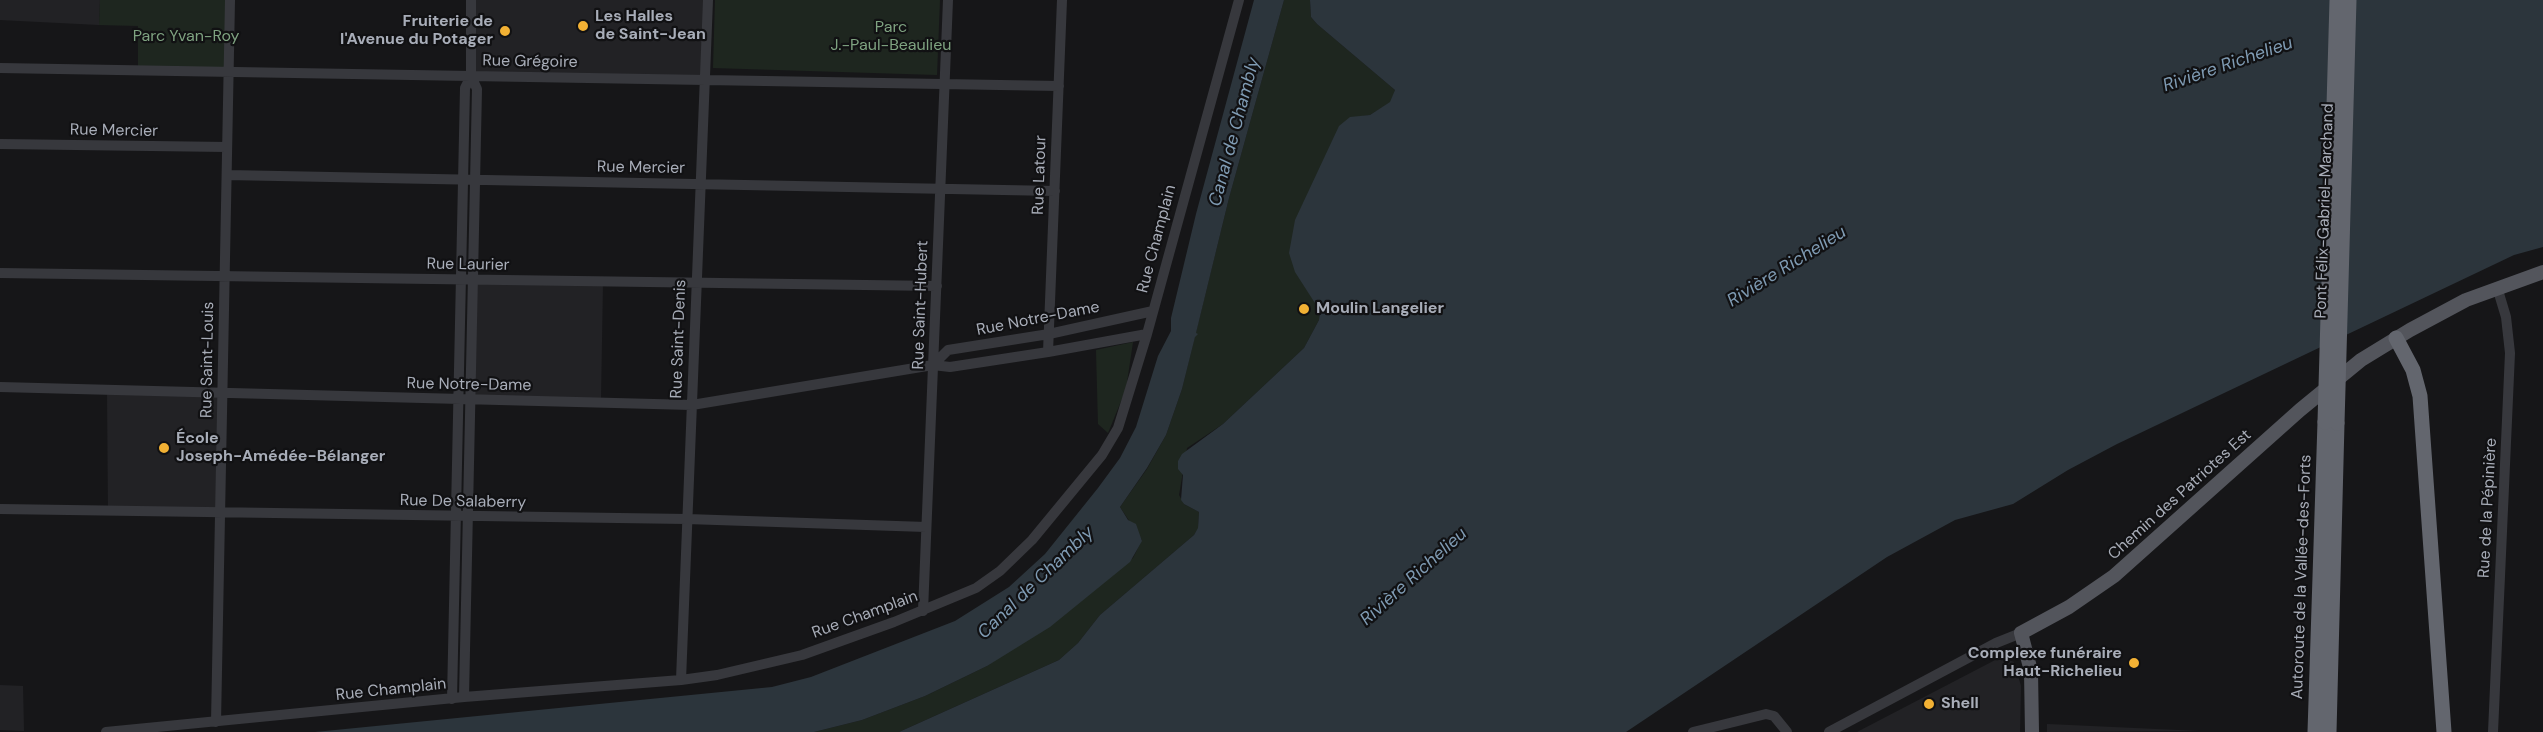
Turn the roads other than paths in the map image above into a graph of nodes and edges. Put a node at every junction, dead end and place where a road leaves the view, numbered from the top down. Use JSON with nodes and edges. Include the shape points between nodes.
{"nodes":[{"id":1,"x":230,"y":0,"type":"edge"},
{"id":2,"x":471,"y":0,"type":"edge"},
{"id":3,"x":708,"y":0,"type":"edge"},
{"id":4,"x":948,"y":0,"type":"edge"},
{"id":5,"x":1062,"y":0,"type":"edge"},
{"id":6,"x":1239,"y":0,"type":"edge"},
{"id":7,"x":2337,"y":0,"type":"edge"},
{"id":8,"x":2349,"y":0,"type":"edge"},
{"id":9,"x":0,"y":68,"type":"edge"},
{"id":10,"x":229,"y":72,"type":"junction"},
{"id":11,"x":471,"y":76,"type":"junction"},
{"id":12,"x":705,"y":80,"type":"junction"},
{"id":13,"x":945,"y":84,"type":"junction"},
{"id":14,"x":1059,"y":86,"type":"junction"},
{"id":15,"x":0,"y":144,"type":"edge"},
{"id":16,"x":227,"y":147,"type":"junction"},
{"id":17,"x":227,"y":175,"type":"junction"},
{"id":18,"x":462,"y":179,"type":"junction"},
{"id":19,"x":474,"y":180,"type":"junction"},
{"id":20,"x":701,"y":184,"type":"junction"},
{"id":21,"x":941,"y":188,"type":"junction"},
{"id":22,"x":1055,"y":191,"type":"junction"},
{"id":23,"x":2543,"y":272,"type":"edge"},
{"id":24,"x":0,"y":273,"type":"edge"},
{"id":25,"x":225,"y":276,"type":"junction"},
{"id":26,"x":466,"y":280,"type":"junction"},
{"id":27,"x":697,"y":283,"type":"junction"},
{"id":28,"x":936,"y":286,"type":"junction"},
{"id":29,"x":2497,"y":288,"type":"junction"},
{"id":30,"x":1153,"y":311,"type":"junction"},
{"id":31,"x":1049,"y":334,"type":"junction"},
{"id":32,"x":1147,"y":334,"type":"junction"},
{"id":33,"x":2396,"y":338,"type":"junction"},
{"id":34,"x":1048,"y":352,"type":"junction"},
{"id":35,"x":933,"y":365,"type":"junction"},
{"id":36,"x":0,"y":387,"type":"edge"},
{"id":37,"x":222,"y":393,"type":"junction"},
{"id":38,"x":464,"y":400,"type":"junction"},
{"id":39,"x":692,"y":405,"type":"junction"},
{"id":40,"x":2331,"y":423,"type":"junction"},
{"id":41,"x":0,"y":509,"type":"edge"},
{"id":42,"x":220,"y":513,"type":"junction"},
{"id":43,"x":462,"y":517,"type":"junction"},
{"id":44,"x":687,"y":519,"type":"junction"},
{"id":45,"x":926,"y":527,"type":"junction"},
{"id":46,"x":923,"y":611,"type":"junction"},
{"id":47,"x":2021,"y":633,"type":"junction"},
{"id":48,"x":681,"y":680,"type":"junction"},
{"id":49,"x":464,"y":698,"type":"junction"},
{"id":50,"x":452,"y":699,"type":"junction"},
{"id":51,"x":216,"y":722,"type":"junction"},
{"id":52,"x":106,"y":732,"type":"edge"},
{"id":53,"x":1693,"y":732,"type":"edge"},
{"id":54,"x":1787,"y":732,"type":"edge"},
{"id":55,"x":1828,"y":732,"type":"edge"},
{"id":56,"x":2032,"y":732,"type":"edge"},
{"id":57,"x":2315,"y":732,"type":"edge"},
{"id":58,"x":2329,"y":732,"type":"edge"},
{"id":59,"x":2444,"y":732,"type":"edge"},
{"id":60,"x":2493,"y":732,"type":"edge"}],
"edges":[{"from":1,"to":10,"type":"street","name":"Rue Saint-Louis"},
{"from":2,"to":11,"type":"street"},
{"from":3,"to":12,"type":"street","name":"Rue Saint-Denis"},
{"from":4,"to":13,"type":"street","name":"Rue Saint-Hubert"},
{"from":5,"to":14,"type":"street","name":"Rue Latour"},
{"from":6,"to":30,"type":"street","name":"Rue Champlain"},
{"from":7,"to":40,"type":"highway","name":"Pont Félix-Gabriel-Marchand","bridge":true},
{"from":8,"to":40,"type":"highway","name":"Pont Félix-Gabriel-Marchand","bridge":true},
{"from":9,"to":10,"type":"street","name":"Rue Grégoire"},
{"from":10,"to":11,"type":"street","name":"Rue Grégoire"},
{"from":10,"to":16,"type":"street","name":"Rue Saint-Louis"},
{"from":11,"to":12,"type":"street","name":"Rue Grégoire"},
{"from":11,"to":18,"type":"street","via":[[465,88]]},
{"from":11,"to":19,"type":"street","via":[[477,89]]},
{"from":12,"to":13,"type":"street","name":"Rue Grégoire"},
{"from":12,"to":20,"type":"street","name":"Rue Saint-Denis"},
{"from":13,"to":14,"type":"street","name":"Rue Grégoire"},
{"from":13,"to":21,"type":"street","name":"Rue Saint-Hubert"},
{"from":14,"to":22,"type":"street","name":"Rue Latour"},
{"from":15,"to":16,"type":"street","name":"Rue Mercier"},
{"from":16,"to":17,"type":"street","name":"Rue Saint-Louis"},
{"from":17,"to":18,"type":"street","name":"Rue Mercier"},
{"from":17,"to":25,"type":"street","name":"Rue Saint-Louis"},
{"from":18,"to":19,"type":"street","name":"Rue Mercier"},
{"from":18,"to":26,"type":"street"},
{"from":19,"to":20,"type":"street","name":"Rue Mercier"},
{"from":19,"to":26,"type":"street"},
{"from":20,"to":21,"type":"street","name":"Rue Mercier"},
{"from":20,"to":27,"type":"street","name":"Rue Saint-Denis"},
{"from":21,"to":22,"type":"street","name":"Rue Mercier"},
{"from":21,"to":28,"type":"street","name":"Rue Saint-Hubert"},
{"from":22,"to":31,"type":"street","name":"Rue Latour"},
{"from":23,"to":29,"type":"main road","name":"Chemin des Patriotes Est"},
{"from":24,"to":25,"type":"street","name":"Rue Laurier"},
{"from":25,"to":26,"type":"street","name":"Rue Laurier"},
{"from":25,"to":37,"type":"street","name":"Rue Saint-Louis"},
{"from":26,"to":27,"type":"street","name":"Rue Laurier"},
{"from":26,"to":38,"type":"street"},
{"from":27,"to":28,"type":"street","name":"Rue Laurier"},
{"from":27,"to":39,"type":"street","name":"Rue Saint-Denis"},
{"from":28,"to":35,"type":"street","name":"Rue Saint-Hubert"},
{"from":29,"to":33,"type":"main road","name":"Chemin des Patriotes Est"},
{"from":29,"to":60,"type":"street","name":"Rue de la Pépinière","via":[[2506,317],[2510,353]]},
{"from":30,"to":31,"type":"street","name":"Rue Notre-Dame"},
{"from":30,"to":32,"type":"street","name":"Rue Champlain"},
{"from":31,"to":34,"type":"street","name":"Rue Latour"},
{"from":31,"to":35,"type":"street","name":"Rue Notre-Dame","via":[[948,350]]},
{"from":32,"to":34,"type":"street","name":"Rue Notre-Dame"},
{"from":32,"to":46,"type":"street","name":"Rue Champlain","via":[[1118,428],[1076,489],[1000,570],[976,588]]},
{"from":33,"to":47,"type":"main road","name":"Chemin des Patriotes Est","via":[[2330,384],[2114,576]]},
{"from":33,"to":59,"type":"highway","via":[[2413,370],[2420,396]]},
{"from":34,"to":35,"type":"street","name":"Rue Notre-Dame","via":[[950,367]]},
{"from":35,"to":39,"type":"street","name":"Rue Notre-Dame"},
{"from":35,"to":45,"type":"street","name":"Rue Saint-Hubert"},
{"from":36,"to":37,"type":"street","name":"Rue Notre-Dame"},
{"from":37,"to":38,"type":"street","name":"Rue Notre-Dame"},
{"from":37,"to":42,"type":"street","name":"Rue Saint-Louis"},
{"from":38,"to":39,"type":"street","name":"Rue Notre-Dame"},
{"from":38,"to":43,"type":"street"},
{"from":39,"to":44,"type":"street","name":"Rue Saint-Denis"},
{"from":40,"to":57,"type":"highway","name":"Autoroute de la Vallée-des-Forts"},
{"from":40,"to":58,"type":"highway","name":"Autoroute de la Vallée-des-Forts"},
{"from":41,"to":42,"type":"street","name":"Rue De Salaberry"},
{"from":42,"to":43,"type":"street","name":"Rue De Salaberry"},
{"from":42,"to":51,"type":"street","name":"Rue Saint-Louis"},
{"from":43,"to":44,"type":"street","name":"Rue De Salaberry"},
{"from":43,"to":49,"type":"street"},
{"from":43,"to":50,"type":"street"},
{"from":44,"to":45,"type":"street","name":"Rue De Salaberry"},
{"from":44,"to":48,"type":"street","name":"Rue Saint-Denis"},
{"from":45,"to":46,"type":"street","name":"Rue Saint-Hubert"},
{"from":46,"to":48,"type":"street","name":"Rue Champlain","via":[[801,655]]},
{"from":47,"to":55,"type":"street","name":"Chemin des Patriotes Est"},
{"from":47,"to":56,"type":"main road","via":[[2031,671]]},
{"from":48,"to":49,"type":"street","name":"Rue Champlain"},
{"from":49,"to":50,"type":"street","name":"Rue Champlain"},
{"from":50,"to":51,"type":"street","name":"Rue Champlain"},
{"from":51,"to":52,"type":"street","name":"Rue Champlain"},
{"from":53,"to":54,"type":"street","via":[[1766,714],[1774,716]]}]}
